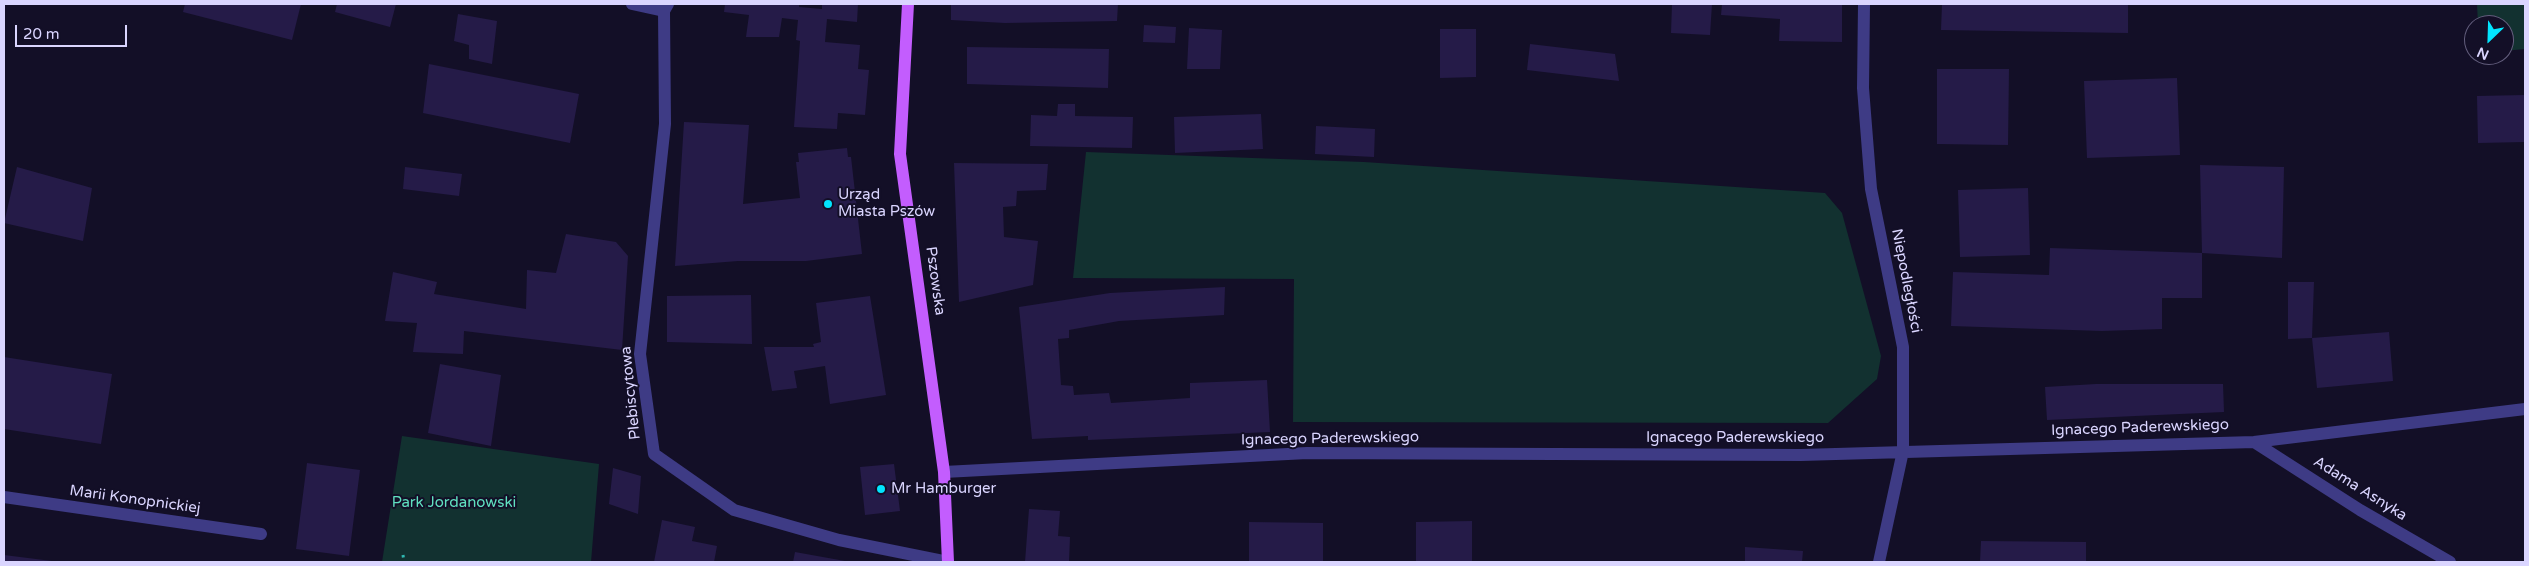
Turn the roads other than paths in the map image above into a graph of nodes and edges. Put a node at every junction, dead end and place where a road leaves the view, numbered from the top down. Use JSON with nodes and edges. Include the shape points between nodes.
{"nodes":[{"id":1,"x":632,"y":4,"type":"edge"},
{"id":2,"x":908,"y":4,"type":"edge"},
{"id":3,"x":1864,"y":4,"type":"edge"},
{"id":4,"x":666,"y":8,"type":"edge"},
{"id":5,"x":2525,"y":409,"type":"edge"},
{"id":6,"x":2254,"y":442,"type":"junction"},
{"id":7,"x":1903,"y":451,"type":"junction"},
{"id":8,"x":944,"y":472,"type":"junction"},
{"id":9,"x":4,"y":497,"type":"edge"},
{"id":10,"x":261,"y":534,"type":"dead end"},
{"id":11,"x":948,"y":562,"type":"edge"},
{"id":12,"x":1879,"y":562,"type":"edge"},
{"id":13,"x":2450,"y":562,"type":"edge"}],
"edges":[{"from":1,"to":4,"type":"street","name":"Plebiscytowa"},
{"from":2,"to":8,"type":"main road","name":"Pszowska","via":[[900,154]]},
{"from":3,"to":7,"type":"street","name":"Niepodległości","via":[[1864,88],[1872,189],[1903,347]]},
{"from":4,"to":11,"type":"street","name":"Plebiscytowa","via":[[665,124],[640,354],[654,454],[734,510],[839,540]]},
{"from":5,"to":6,"type":"street","name":"Ignacego Paderewskiego"},
{"from":6,"to":7,"type":"street","name":"Ignacego Paderewskiego"},
{"from":6,"to":13,"type":"street","name":"Adama Asnyka","via":[[2360,510]]},
{"from":7,"to":8,"type":"street","name":"Ignacego Paderewskiego","via":[[1800,455],[1307,453]]},
{"from":7,"to":12,"type":"street","name":"Niepodległości"},
{"from":8,"to":11,"type":"main road","name":"Pszowska"},
{"from":9,"to":10,"type":"street","name":"Marii Konopnickiej"}]}
